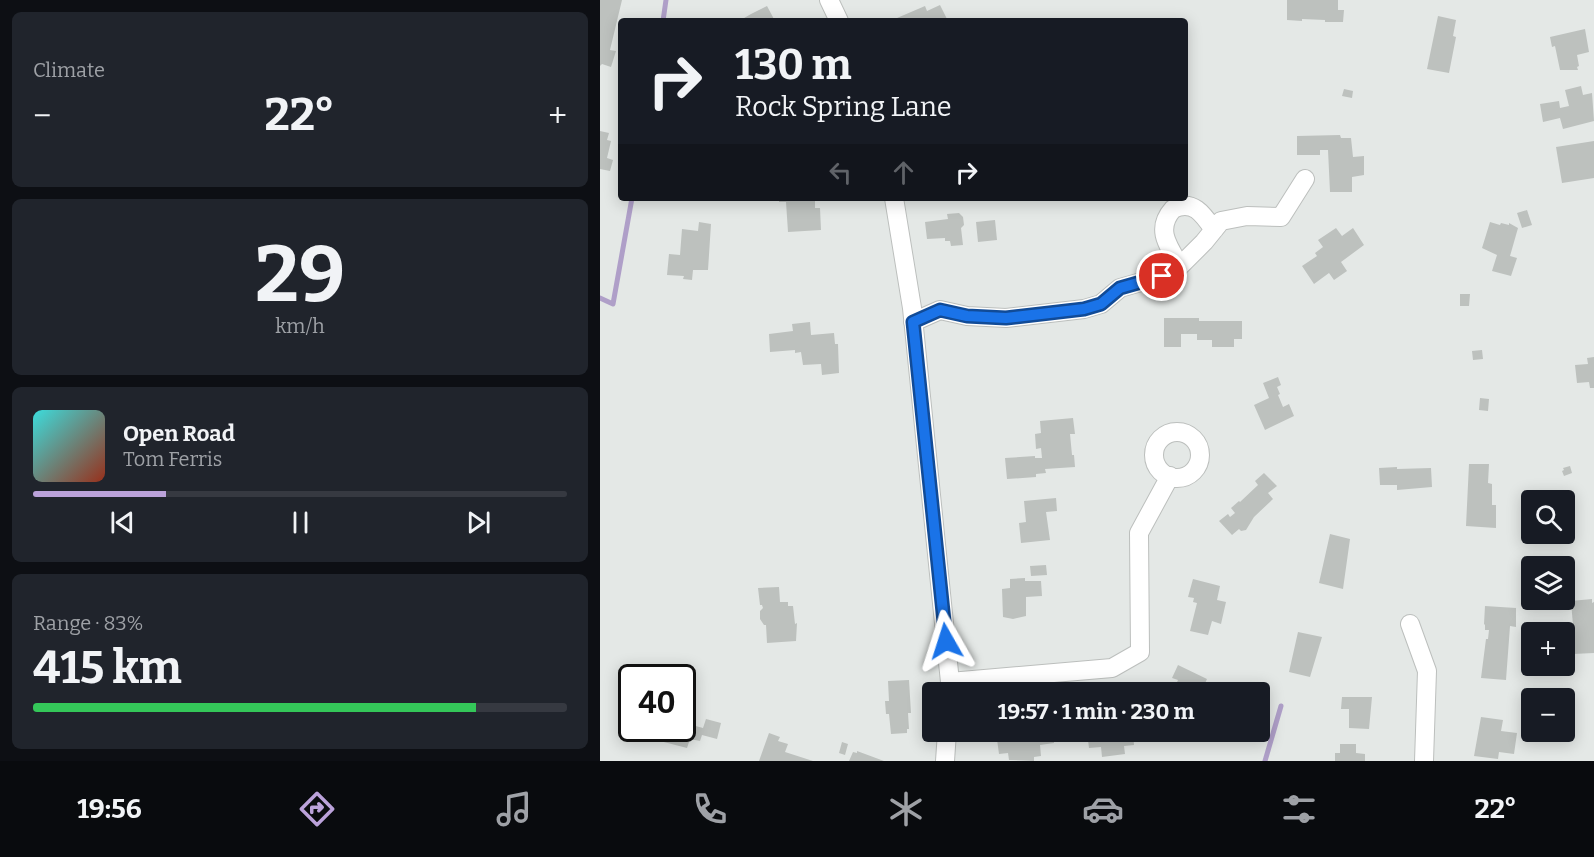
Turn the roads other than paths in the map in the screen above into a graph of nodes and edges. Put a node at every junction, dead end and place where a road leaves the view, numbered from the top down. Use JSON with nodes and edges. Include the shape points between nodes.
{"nodes":[{"id":1,"x":829,"y":0,"type":"edge"},
{"id":2,"x":838,"y":18,"type":"edge"},
{"id":3,"x":1305,"y":179,"type":"dead end"},
{"id":4,"x":894,"y":201,"type":"edge"},
{"id":5,"x":1214,"y":230,"type":"junction"},
{"id":6,"x":1180,"y":266,"type":"junction"},
{"id":7,"x":913,"y":322,"type":"junction"},
{"id":8,"x":1170,"y":476,"type":"dead end"},
{"id":9,"x":1410,"y":624,"type":"dead end"},
{"id":10,"x":949,"y":682,"type":"edge"},
{"id":11,"x":999,"y":682,"type":"edge"},
{"id":12,"x":946,"y":742,"type":"edge"},
{"id":13,"x":945,"y":761,"type":"edge"},
{"id":14,"x":1424,"y":761,"type":"edge"}],
"edges":[{"from":1,"to":2,"type":"street"},
{"from":3,"to":5,"type":"street","via":[[1281,217],[1230,219],[1221,221]]},
{"from":4,"to":7,"type":"street"},
{"from":5,"to":6,"type":"street"},
{"from":5,"to":6,"type":"street","via":[[1198,209],[1188,205],[1173,209],[1163,224],[1168,246]]},
{"from":6,"to":7,"type":"street","via":[[1162,276],[1120,288],[1101,304],[1084,309],[1006,318],[940,310]]},
{"from":7,"to":10,"type":"street"},
{"from":8,"to":11,"type":"street","via":[[1139,533],[1140,652],[1112,668]]},
{"from":9,"to":14,"type":"street","via":[[1427,671]]},
{"from":12,"to":13,"type":"street"}]}
